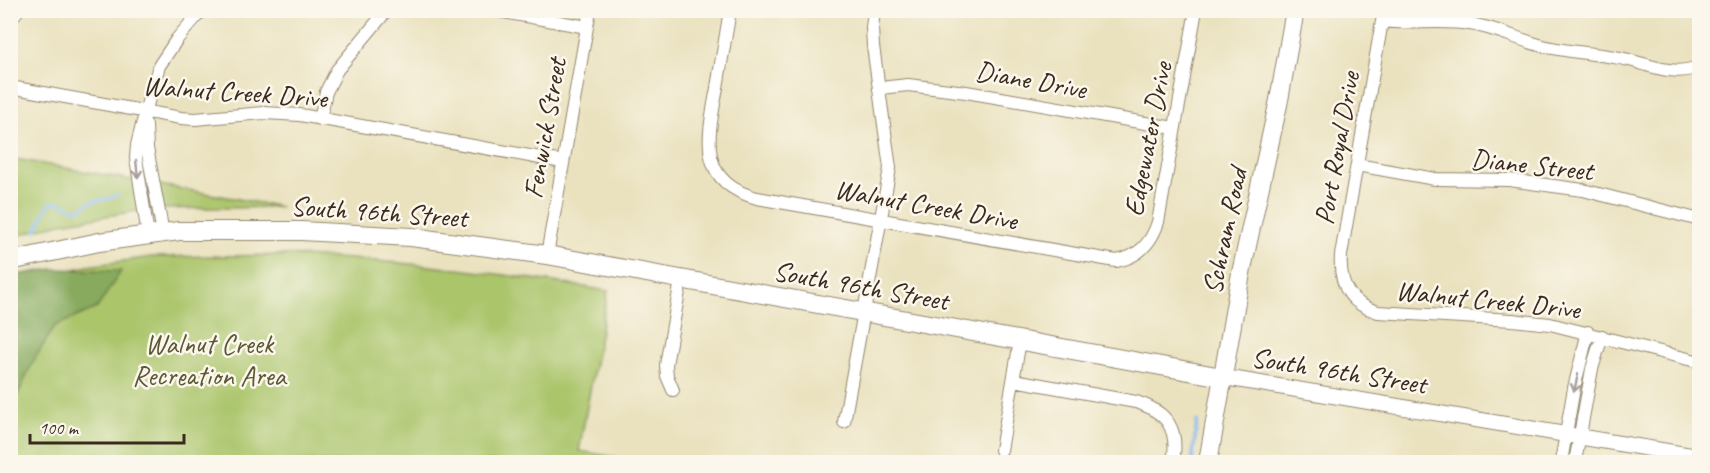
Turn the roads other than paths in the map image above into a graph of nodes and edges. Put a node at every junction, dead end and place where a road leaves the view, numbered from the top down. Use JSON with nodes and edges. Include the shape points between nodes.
{"nodes":[{"id":1,"x":18,"y":10,"type":"edge"},
{"id":2,"x":202,"y":10,"type":"edge"},
{"id":3,"x":387,"y":10,"type":"edge"},
{"id":4,"x":492,"y":10,"type":"edge"},
{"id":5,"x":590,"y":10,"type":"edge"},
{"id":6,"x":730,"y":10,"type":"edge"},
{"id":7,"x":874,"y":10,"type":"edge"},
{"id":8,"x":1196,"y":10,"type":"edge"},
{"id":9,"x":1295,"y":10,"type":"edge"},
{"id":10,"x":1383,"y":16,"type":"edge"},
{"id":11,"x":10,"y":20,"type":"edge"},
{"id":12,"x":587,"y":27,"type":"junction"},
{"id":13,"x":1700,"y":66,"type":"edge"},
{"id":14,"x":10,"y":87,"type":"edge"},
{"id":15,"x":880,"y":88,"type":"junction"},
{"id":16,"x":146,"y":112,"type":"junction"},
{"id":17,"x":320,"y":119,"type":"junction"},
{"id":18,"x":1174,"y":128,"type":"junction"},
{"id":19,"x":563,"y":162,"type":"junction"},
{"id":20,"x":1357,"y":165,"type":"junction"},
{"id":21,"x":1700,"y":220,"type":"edge"},
{"id":22,"x":881,"y":221,"type":"junction"},
{"id":23,"x":156,"y":234,"type":"junction"},
{"id":24,"x":547,"y":255,"type":"junction"},
{"id":25,"x":1122,"y":260,"type":"joint"},
{"id":26,"x":10,"y":261,"type":"edge"},
{"id":27,"x":681,"y":280,"type":"junction"},
{"id":28,"x":1347,"y":292,"type":"joint"},
{"id":29,"x":863,"y":313,"type":"junction"},
{"id":30,"x":1588,"y":333,"type":"junction"},
{"id":31,"x":1602,"y":336,"type":"junction"},
{"id":32,"x":1020,"y":341,"type":"junction"},
{"id":33,"x":1700,"y":362,"type":"edge"},
{"id":34,"x":1222,"y":378,"type":"junction"},
{"id":35,"x":1014,"y":380,"type":"junction"},
{"id":36,"x":673,"y":390,"type":"dead end"},
{"id":37,"x":844,"y":422,"type":"dead end"},
{"id":38,"x":1572,"y":436,"type":"junction"},
{"id":39,"x":1001,"y":450,"type":"dead end"},
{"id":40,"x":1700,"y":457,"type":"edge"},
{"id":41,"x":1173,"y":462,"type":"edge"},
{"id":42,"x":1208,"y":462,"type":"edge"},
{"id":43,"x":1561,"y":462,"type":"edge"},
{"id":44,"x":1575,"y":462,"type":"edge"}],
"edges":[{"from":1,"to":11,"type":"street"},
{"from":2,"to":16,"type":"street","via":[[159,66]]},
{"from":3,"to":17,"type":"street","via":[[337,70],[326,92]]},
{"from":4,"to":12,"type":"street"},
{"from":5,"to":12,"type":"street","name":"Fenwick Street"},
{"from":6,"to":22,"type":"street","name":"Walnut Creek Drive","via":[[708,140],[714,167],[739,193]]},
{"from":7,"to":15,"type":"street","via":[[873,46]]},
{"from":8,"to":18,"type":"street","name":"Edgewater Drive"},
{"from":9,"to":34,"type":"main road","name":"Schram Road"},
{"from":10,"to":13,"type":"street","via":[[1406,24],[1448,22],[1490,28],[1542,46],[1617,57],[1671,71]]},
{"from":10,"to":20,"type":"street","name":"Port Royal Drive"},
{"from":12,"to":19,"type":"street","name":"Fenwick Street"},
{"from":14,"to":16,"type":"street","name":"Walnut Creek Drive"},
{"from":15,"to":18,"type":"street","name":"Diane Drive","via":[[908,86],[966,92]]},
{"from":15,"to":22,"type":"street","via":[[890,168]]},
{"from":16,"to":17,"type":"street","name":"Walnut Creek Drive","via":[[195,119],[264,113]]},
{"from":16,"to":23,"type":"street","via":[[136,159]]},
{"from":17,"to":19,"type":"street","name":"Walnut Creek Drive"},
{"from":18,"to":25,"type":"street","name":"Edgewater Drive","via":[[1155,230],[1141,251]]},
{"from":19,"to":24,"type":"street","name":"Fenwick Street"},
{"from":20,"to":21,"type":"street","name":"Diane Street","via":[[1435,179],[1509,180],[1583,190]]},
{"from":20,"to":28,"type":"street","name":"Port Royal Drive","via":[[1340,266]]},
{"from":22,"to":25,"type":"street","name":"Walnut Creek Drive","via":[[1101,260]]},
{"from":22,"to":29,"type":"street"},
{"from":23,"to":24,"type":"main road","name":"South 96th Street","via":[[226,230],[352,233]]},
{"from":23,"to":26,"type":"main road","name":"South 96th Street"},
{"from":24,"to":27,"type":"main road","name":"South 96th Street"},
{"from":27,"to":29,"type":"main road","name":"South 96th Street"},
{"from":27,"to":36,"type":"street","via":[[666,365]]},
{"from":28,"to":30,"type":"street","name":"Walnut Creek Drive","via":[[1357,303],[1378,312],[1532,321]]},
{"from":29,"to":32,"type":"main road","name":"South 96th Street"},
{"from":29,"to":37,"type":"street"},
{"from":30,"to":31,"type":"street","name":"Walnut Creek Drive"},
{"from":30,"to":38,"type":"street","one_way":true,"via":[[1574,388]]},
{"from":31,"to":33,"type":"street","name":"Walnut Creek Drive"},
{"from":31,"to":38,"type":"street"},
{"from":32,"to":34,"type":"main road","name":"South 96th Street"},
{"from":32,"to":35,"type":"street"},
{"from":34,"to":38,"type":"street","name":"South 96th Street"},
{"from":34,"to":42,"type":"main road","name":"Schram Road"},
{"from":35,"to":39,"type":"street"},
{"from":35,"to":41,"type":"street","via":[[1136,402],[1159,411],[1174,434]]},
{"from":38,"to":40,"type":"street","name":"South 96th Street"},
{"from":38,"to":43,"type":"street"},
{"from":38,"to":44,"type":"street"}]}
